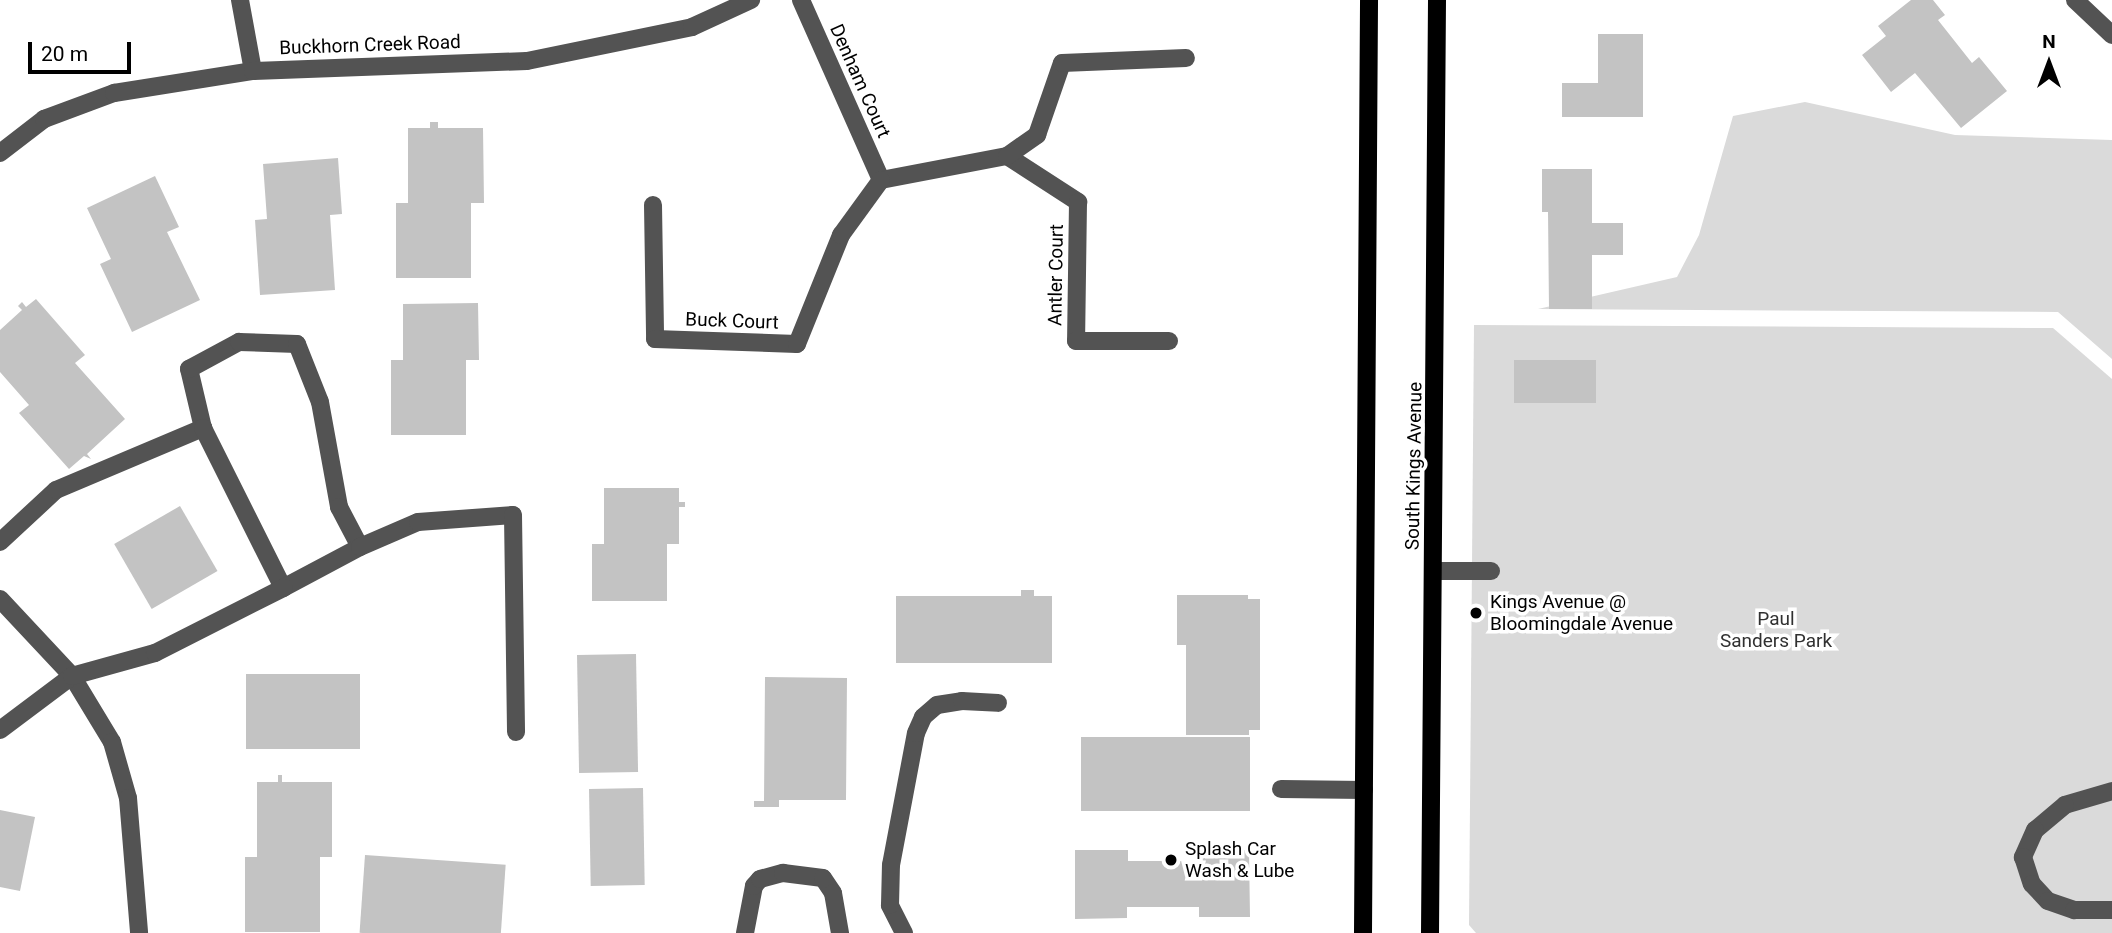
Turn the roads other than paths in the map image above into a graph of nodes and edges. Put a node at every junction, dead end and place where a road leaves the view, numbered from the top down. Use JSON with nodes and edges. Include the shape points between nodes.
{"nodes":[{"id":1,"x":240,"y":0,"type":"edge"},
{"id":2,"x":751,"y":0,"type":"edge"},
{"id":3,"x":801,"y":0,"type":"edge"},
{"id":4,"x":1369,"y":0,"type":"edge"},
{"id":5,"x":1437,"y":0,"type":"edge"},
{"id":6,"x":2075,"y":0,"type":"edge"},
{"id":7,"x":2112,"y":35,"type":"edge"},
{"id":8,"x":1186,"y":58,"type":"dead end"},
{"id":9,"x":253,"y":71,"type":"junction"},
{"id":10,"x":0,"y":153,"type":"edge"},
{"id":11,"x":1007,"y":156,"type":"junction"},
{"id":12,"x":881,"y":180,"type":"junction"},
{"id":13,"x":653,"y":205,"type":"dead end"},
{"id":14,"x":1169,"y":341,"type":"dead end"},
{"id":15,"x":203,"y":428,"type":"junction"},
{"id":16,"x":0,"y":542,"type":"edge"},
{"id":17,"x":360,"y":547,"type":"junction"},
{"id":18,"x":1433,"y":571,"type":"junction"},
{"id":19,"x":1492,"y":571,"type":"dead end"},
{"id":20,"x":283,"y":588,"type":"junction"},
{"id":21,"x":0,"y":599,"type":"edge"},
{"id":22,"x":72,"y":676,"type":"junction"},
{"id":23,"x":998,"y":703,"type":"dead end"},
{"id":24,"x":0,"y":730,"type":"edge"},
{"id":25,"x":516,"y":732,"type":"dead end"},
{"id":26,"x":1281,"y":789,"type":"dead end"},
{"id":27,"x":1364,"y":790,"type":"junction"},
{"id":28,"x":2112,"y":792,"type":"edge"},
{"id":29,"x":2112,"y":910,"type":"edge"},
{"id":30,"x":139,"y":933,"type":"edge"},
{"id":31,"x":745,"y":933,"type":"edge"},
{"id":32,"x":841,"y":933,"type":"edge"},
{"id":33,"x":904,"y":933,"type":"edge"},
{"id":34,"x":1363,"y":933,"type":"edge"},
{"id":35,"x":1430,"y":933,"type":"edge"}],
"edges":[{"from":1,"to":9,"type":"street"},
{"from":2,"to":9,"type":"street","name":"Buckhorn Creek Road","via":[[692,27],[527,61]]},
{"from":3,"to":12,"type":"street","name":"Denham Court"},
{"from":4,"to":27,"type":"main road"},
{"from":5,"to":18,"type":"main road","name":"South Kings Avenue"},
{"from":6,"to":7,"type":"street"},
{"from":8,"to":11,"type":"street","via":[[1062,64],[1037,135]]},
{"from":9,"to":10,"type":"street","name":"Buckhorn Creek Road","via":[[114,93],[44,119]]},
{"from":11,"to":12,"type":"street"},
{"from":11,"to":14,"type":"street","name":"Antler Court","via":[[1078,202],[1076,341]]},
{"from":12,"to":13,"type":"street","name":"Buck Court","via":[[841,235],[797,344],[655,339]]},
{"from":15,"to":16,"type":"street","via":[[56,491]]},
{"from":15,"to":17,"type":"street","via":[[189,369],[239,342],[297,344],[320,402],[339,507]]},
{"from":15,"to":20,"type":"street"},
{"from":17,"to":20,"type":"street"},
{"from":17,"to":25,"type":"street","via":[[418,522],[513,516]]},
{"from":18,"to":19,"type":"street"},
{"from":18,"to":35,"type":"main road","name":"South Kings Avenue"},
{"from":20,"to":22,"type":"street","via":[[155,653]]},
{"from":21,"to":22,"type":"street"},
{"from":22,"to":24,"type":"street"},
{"from":22,"to":30,"type":"street","via":[[112,742],[128,798]]},
{"from":23,"to":33,"type":"street","via":[[937,705],[923,717],[916,733],[891,865],[890,905]]},
{"from":26,"to":27,"type":"street"},
{"from":27,"to":34,"type":"main road"},
{"from":28,"to":29,"type":"street","via":[[2065,805],[2035,830],[2023,857],[2032,884],[2048,901],[2074,909]]},
{"from":31,"to":32,"type":"street","via":[[754,886],[761,879],[783,873],[823,878],[833,893]]}]}
